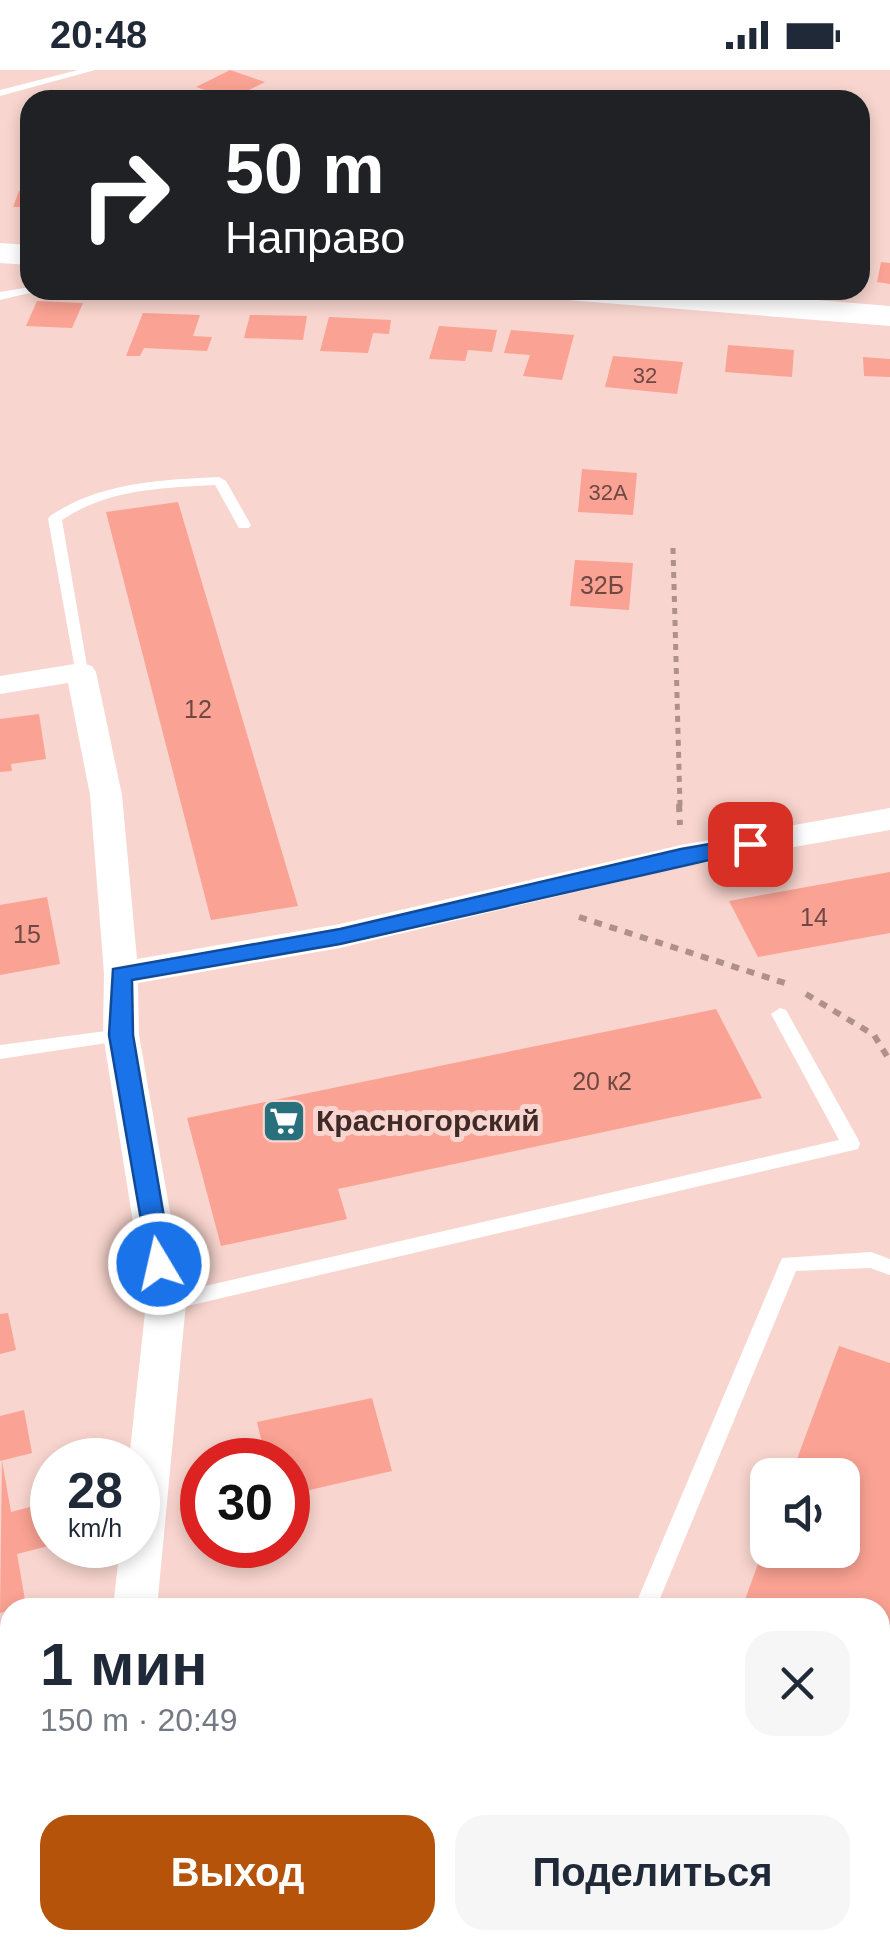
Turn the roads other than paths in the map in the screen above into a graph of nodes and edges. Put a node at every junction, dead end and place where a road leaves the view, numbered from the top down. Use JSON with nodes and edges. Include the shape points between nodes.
{"nodes":[{"id":1,"x":90,"y":70,"type":"edge"},
{"id":2,"x":0,"y":93,"type":"edge"},
{"id":3,"x":692,"y":300,"type":"edge"},
{"id":4,"x":890,"y":316,"type":"edge"},
{"id":5,"x":244,"y":526,"type":"dead end"},
{"id":6,"x":81,"y":672,"type":"junction"},
{"id":7,"x":0,"y":685,"type":"edge"},
{"id":8,"x":890,"y":819,"type":"edge"},
{"id":9,"x":121,"y":974,"type":"junction"},
{"id":10,"x":780,"y":1014,"type":"dead end"},
{"id":11,"x":121,"y":1035,"type":"junction"},
{"id":12,"x":0,"y":1052,"type":"edge"},
{"id":13,"x":890,"y":1267,"type":"edge"},
{"id":14,"x":166,"y":1303,"type":"junction"},
{"id":15,"x":136,"y":1598,"type":"edge"},
{"id":16,"x":649,"y":1598,"type":"edge"}],
"edges":[{"from":1,"to":2,"type":"lane"},
{"from":3,"to":4,"type":"main road"},
{"from":5,"to":6,"type":"lane","via":[[218,480],[138,486],[72,506],[56,520]]},
{"from":6,"to":7,"type":"street"},
{"from":6,"to":9,"type":"street","via":[[106,795]]},
{"from":8,"to":9,"type":"street","via":[[681,856],[340,936]]},
{"from":9,"to":11,"type":"street"},
{"from":10,"to":14,"type":"lane","via":[[851,1144]]},
{"from":11,"to":12,"type":"lane"},
{"from":11,"to":14,"type":"street"},
{"from":13,"to":16,"type":"lane","via":[[871,1260],[790,1264]]},
{"from":14,"to":15,"type":"street"}]}
